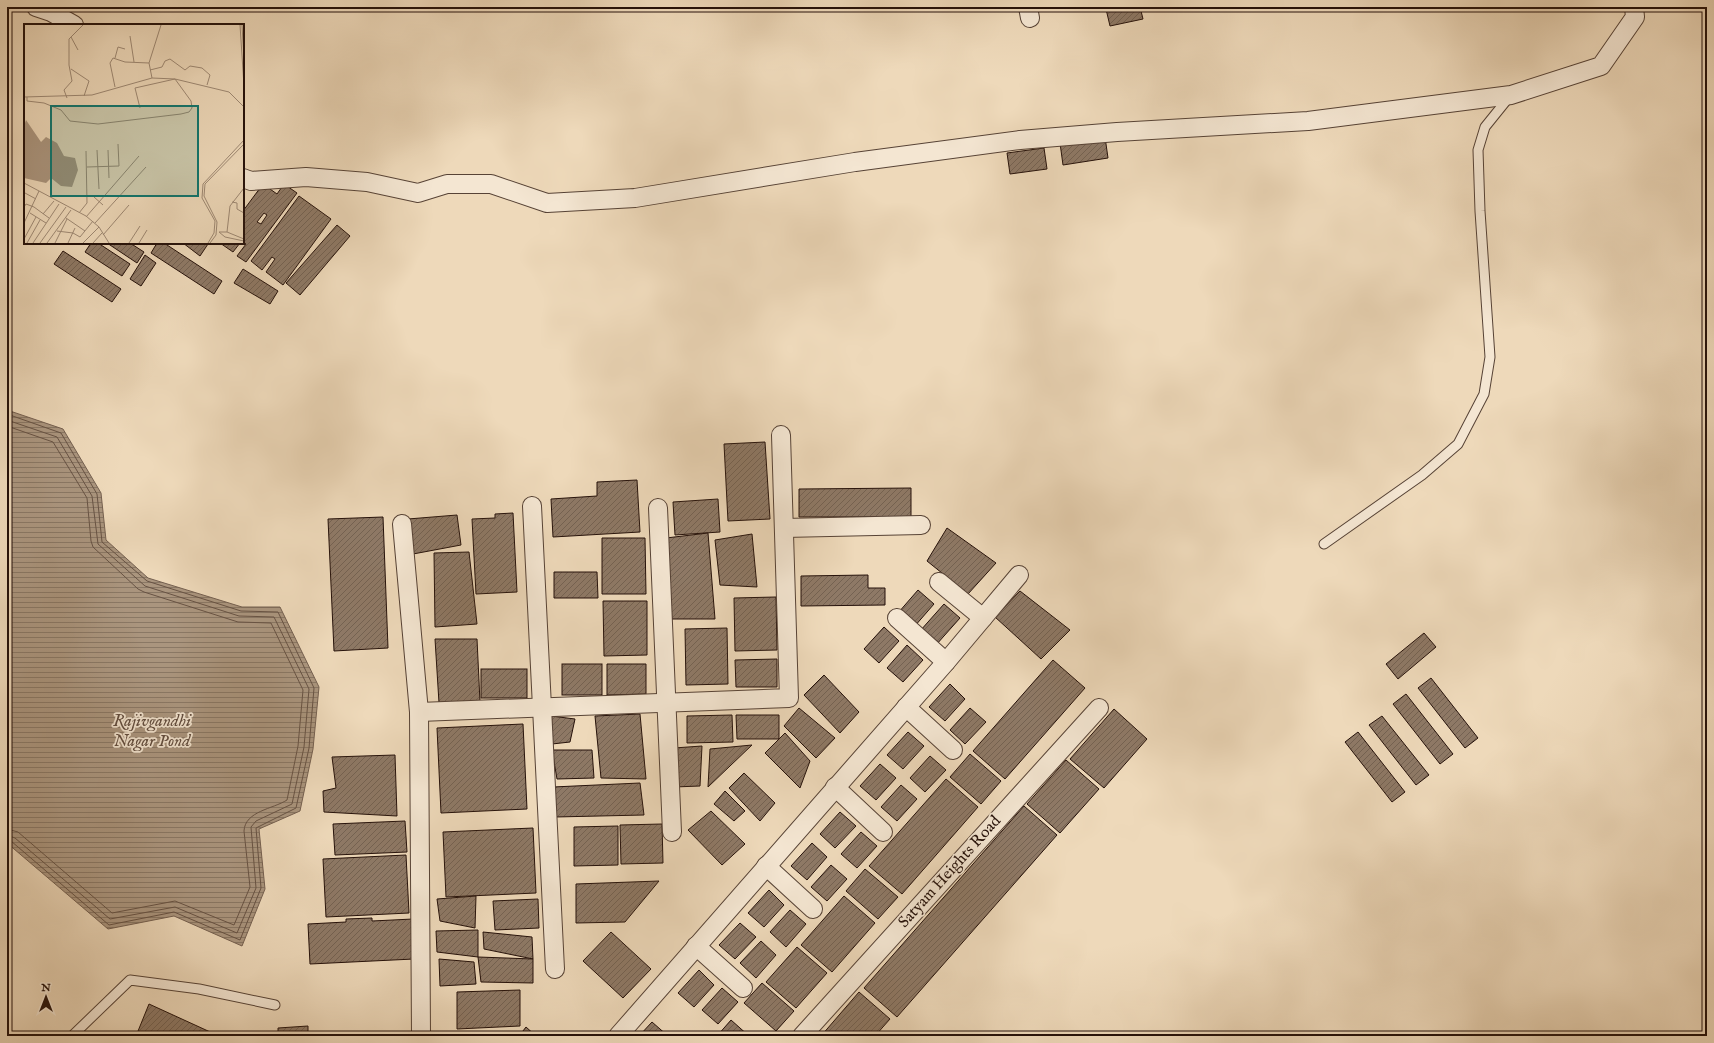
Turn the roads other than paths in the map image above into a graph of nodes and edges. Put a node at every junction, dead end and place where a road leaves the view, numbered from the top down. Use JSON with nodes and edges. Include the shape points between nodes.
{"nodes":[{"id":1,"x":36,"y":7,"type":"edge"},
{"id":2,"x":1634,"y":7,"type":"edge"},
{"id":3,"x":72,"y":24,"type":"edge"},
{"id":4,"x":1511,"y":94,"type":"junction"},
{"id":5,"x":244,"y":178,"type":"edge"},
{"id":6,"x":781,"y":435,"type":"dead end"},
{"id":7,"x":532,"y":506,"type":"dead end"},
{"id":8,"x":658,"y":508,"type":"dead end"},
{"id":9,"x":402,"y":524,"type":"dead end"},
{"id":10,"x":921,"y":525,"type":"dead end"},
{"id":11,"x":784,"y":528,"type":"junction"},
{"id":12,"x":1324,"y":544,"type":"dead end"},
{"id":13,"x":1019,"y":575,"type":"dead end"},
{"id":14,"x":939,"y":582,"type":"dead end"},
{"id":15,"x":897,"y":618,"type":"dead end"},
{"id":16,"x":982,"y":618,"type":"junction"},
{"id":17,"x":946,"y":662,"type":"junction"},
{"id":18,"x":667,"y":702,"type":"junction"},
{"id":19,"x":543,"y":707,"type":"junction"},
{"id":20,"x":906,"y":707,"type":"junction"},
{"id":21,"x":1099,"y":708,"type":"dead end"},
{"id":22,"x":419,"y":712,"type":"junction"},
{"id":23,"x":953,"y":750,"type":"dead end"},
{"id":24,"x":836,"y":787,"type":"junction"},
{"id":25,"x":672,"y":832,"type":"dead end"},
{"id":26,"x":883,"y":832,"type":"dead end"},
{"id":27,"x":766,"y":866,"type":"junction"},
{"id":28,"x":813,"y":909,"type":"dead end"},
{"id":29,"x":696,"y":946,"type":"junction"},
{"id":30,"x":555,"y":969,"type":"dead end"},
{"id":31,"x":743,"y":988,"type":"dead end"},
{"id":32,"x":274,"y":1004,"type":"dead end"},
{"id":33,"x":72,"y":1036,"type":"edge"},
{"id":34,"x":421,"y":1036,"type":"edge"},
{"id":35,"x":618,"y":1036,"type":"edge"},
{"id":36,"x":802,"y":1036,"type":"edge"}],
"edges":[{"from":1,"to":3,"type":"street"},
{"from":2,"to":4,"type":"street","via":[[1635,17],[1601,66]]},
{"from":4,"to":5,"type":"street","via":[[1308,121],[1020,140],[847,163],[634,198],[547,203],[491,184],[447,184],[418,193],[367,182],[306,177]]},
{"from":4,"to":12,"type":"lane","via":[[1485,127],[1478,150],[1490,357],[1484,394],[1458,444],[1422,475]]},
{"from":6,"to":11,"type":"street"},
{"from":7,"to":19,"type":"street"},
{"from":8,"to":18,"type":"street"},
{"from":9,"to":22,"type":"street"},
{"from":10,"to":11,"type":"street"},
{"from":11,"to":18,"type":"street","via":[[789,698]]},
{"from":13,"to":16,"type":"street"},
{"from":14,"to":16,"type":"street"},
{"from":15,"to":17,"type":"street"},
{"from":16,"to":17,"type":"street"},
{"from":17,"to":20,"type":"street"},
{"from":18,"to":19,"type":"street"},
{"from":18,"to":25,"type":"street"},
{"from":19,"to":22,"type":"street"},
{"from":19,"to":30,"type":"street"},
{"from":20,"to":23,"type":"street"},
{"from":20,"to":24,"type":"street"},
{"from":21,"to":36,"type":"street","name":"Satyam Heights Road"},
{"from":22,"to":34,"type":"street"},
{"from":24,"to":26,"type":"street"},
{"from":24,"to":27,"type":"street"},
{"from":27,"to":28,"type":"street"},
{"from":27,"to":29,"type":"street"},
{"from":29,"to":31,"type":"street"},
{"from":29,"to":35,"type":"street"},
{"from":32,"to":33,"type":"lane","via":[[198,989],[130,980]]}]}
